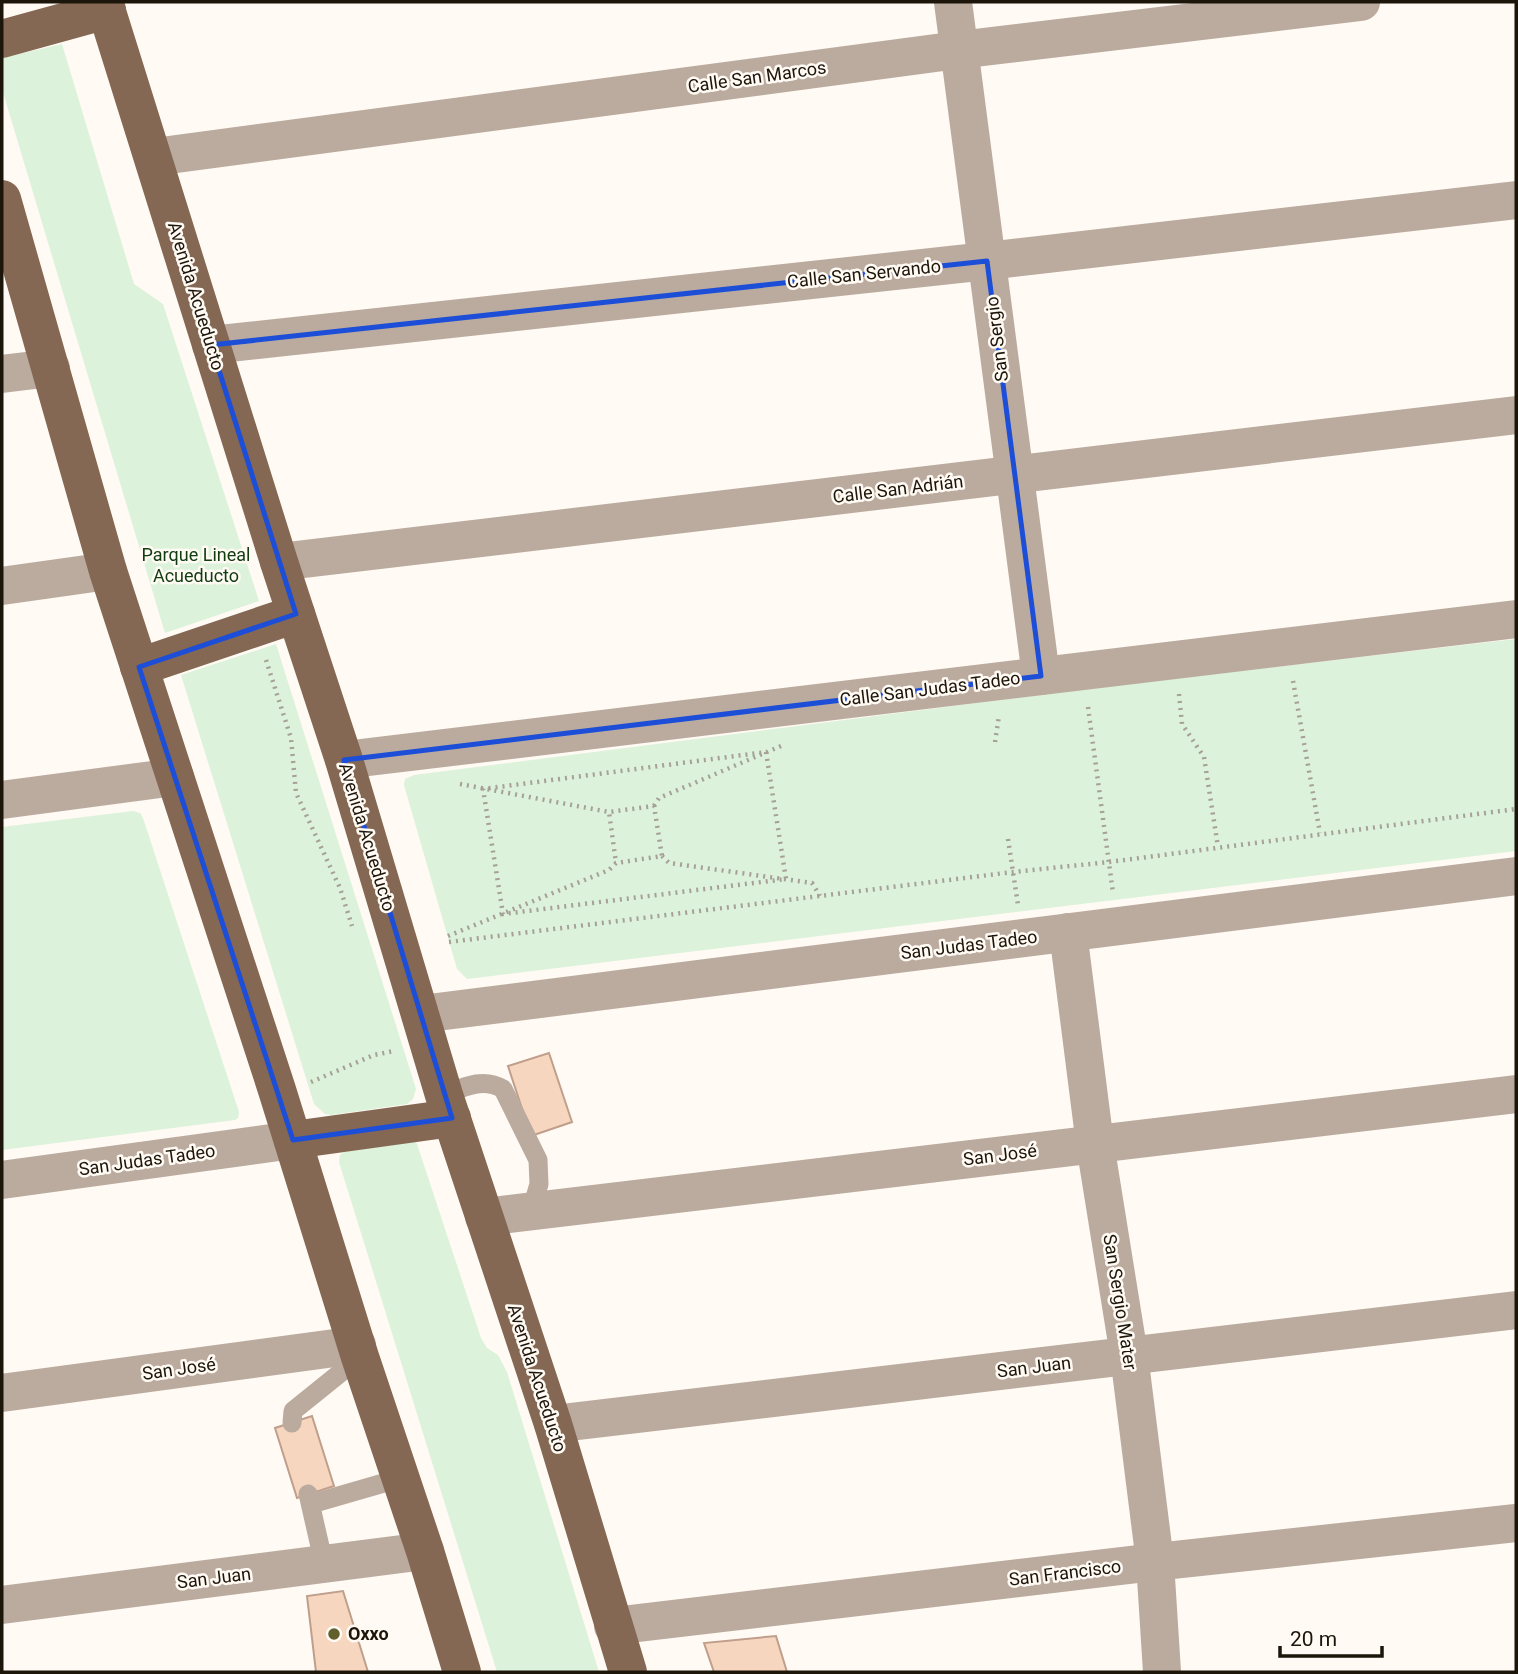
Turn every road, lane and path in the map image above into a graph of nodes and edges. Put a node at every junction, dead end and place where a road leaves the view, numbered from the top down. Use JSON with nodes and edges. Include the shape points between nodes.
{"nodes":[{"id":1,"x":953,"y":2,"type":"edge"},
{"id":2,"x":1361,"y":2,"type":"edge"},
{"id":3,"x":106,"y":6,"type":"edge"},
{"id":4,"x":2,"y":38,"type":"edge"},
{"id":5,"x":958,"y":50,"type":"junction"},
{"id":6,"x":155,"y":157,"type":"junction"},
{"id":7,"x":2,"y":199,"type":"edge"},
{"id":8,"x":1516,"y":200,"type":"edge"},
{"id":9,"x":987,"y":261,"type":"junction"},
{"id":10,"x":211,"y":345,"type":"junction"},
{"id":11,"x":51,"y":368,"type":"junction"},
{"id":12,"x":2,"y":374,"type":"edge"},
{"id":13,"x":1516,"y":415,"type":"edge"},
{"id":14,"x":1013,"y":475,"type":"junction"},
{"id":15,"x":279,"y":562,"type":"junction"},
{"id":16,"x":108,"y":570,"type":"junction"},
{"id":17,"x":2,"y":586,"type":"edge"},
{"id":18,"x":296,"y":614,"type":"junction"},
{"id":19,"x":1516,"y":619,"type":"edge"},
{"id":20,"x":262,"y":649,"type":"dead end"},
{"id":21,"x":139,"y":667,"type":"junction"},
{"id":22,"x":1041,"y":676,"type":"junction"},
{"id":23,"x":1293,"y":680,"type":"dead end"},
{"id":24,"x":1179,"y":690,"type":"dead end"},
{"id":25,"x":1088,"y":702,"type":"dead end"},
{"id":26,"x":1000,"y":711,"type":"dead end"},
{"id":27,"x":995,"y":742,"type":"dead end"},
{"id":28,"x":766,"y":752,"type":"junction"},
{"id":29,"x":344,"y":760,"type":"junction"},
{"id":30,"x":175,"y":777,"type":"junction"},
{"id":31,"x":449,"y":782,"type":"dead end"},
{"id":32,"x":483,"y":789,"type":"junction"},
{"id":33,"x":2,"y":800,"type":"edge"},
{"id":34,"x":654,"y":806,"type":"junction"},
{"id":35,"x":1516,"y":809,"type":"edge"},
{"id":36,"x":609,"y":812,"type":"junction"},
{"id":37,"x":1320,"y":834,"type":"junction"},
{"id":38,"x":1007,"y":839,"type":"dead end"},
{"id":39,"x":1218,"y":847,"type":"junction"},
{"id":40,"x":662,"y":856,"type":"junction"},
{"id":41,"x":1109,"y":862,"type":"junction"},
{"id":42,"x":616,"y":863,"type":"junction"},
{"id":43,"x":1013,"y":872,"type":"junction"},
{"id":44,"x":1516,"y":876,"type":"edge"},
{"id":45,"x":786,"y":879,"type":"junction"},
{"id":46,"x":820,"y":896,"type":"junction"},
{"id":47,"x":1114,"y":901,"type":"dead end"},
{"id":48,"x":1020,"y":912,"type":"dead end"},
{"id":49,"x":503,"y":914,"type":"junction"},
{"id":50,"x":353,"y":927,"type":"dead end"},
{"id":51,"x":1068,"y":932,"type":"junction"},
{"id":52,"x":421,"y":1014,"type":"junction"},
{"id":53,"x":391,"y":1043,"type":"dead end"},
{"id":54,"x":403,"y":1049,"type":"dead end"},
{"id":55,"x":393,"y":1051,"type":"junction"},
{"id":56,"x":395,"y":1058,"type":"dead end"},
{"id":57,"x":307,"y":1084,"type":"dead end"},
{"id":58,"x":1516,"y":1094,"type":"edge"},
{"id":59,"x":448,"y":1107,"type":"junction"},
{"id":60,"x":293,"y":1140,"type":"junction"},
{"id":61,"x":1095,"y":1144,"type":"junction"},
{"id":62,"x":2,"y":1180,"type":"edge"},
{"id":63,"x":531,"y":1211,"type":"junction"},
{"id":64,"x":484,"y":1217,"type":"junction"},
{"id":65,"x":1516,"y":1310,"type":"edge"},
{"id":66,"x":358,"y":1351,"type":"junction"},
{"id":67,"x":1129,"y":1355,"type":"junction"},
{"id":68,"x":2,"y":1393,"type":"edge"},
{"id":69,"x":292,"y":1423,"type":"dead end"},
{"id":70,"x":553,"y":1424,"type":"junction"},
{"id":71,"x":401,"y":1478,"type":"junction"},
{"id":72,"x":1516,"y":1523,"type":"edge"},
{"id":73,"x":425,"y":1551,"type":"junction"},
{"id":74,"x":1155,"y":1562,"type":"junction"},
{"id":75,"x":324,"y":1564,"type":"junction"},
{"id":76,"x":2,"y":1605,"type":"edge"},
{"id":77,"x":613,"y":1626,"type":"junction"},
{"id":78,"x":462,"y":1672,"type":"edge"},
{"id":79,"x":628,"y":1672,"type":"edge"},
{"id":80,"x":1162,"y":1672,"type":"edge"}],
"edges":[{"from":1,"to":5,"type":"street","name":"San Sergio"},
{"from":2,"to":5,"type":"street","name":"Calle San Marcos"},
{"from":3,"to":4,"type":"main road"},
{"from":3,"to":6,"type":"main road","name":"Avenida Acueducto"},
{"from":5,"to":6,"type":"street","name":"Calle San Marcos"},
{"from":5,"to":9,"type":"street","name":"San Sergio"},
{"from":6,"to":10,"type":"main road","name":"Avenida Acueducto"},
{"from":7,"to":11,"type":"main road"},
{"from":8,"to":9,"type":"street","name":"Calle San Servando"},
{"from":9,"to":10,"type":"street","name":"Calle San Servando"},
{"from":9,"to":14,"type":"street","name":"San Sergio"},
{"from":10,"to":15,"type":"main road","name":"Avenida Acueducto"},
{"from":11,"to":12,"type":"street"},
{"from":11,"to":16,"type":"main road"},
{"from":13,"to":14,"type":"street","name":"Calle San Adrián"},
{"from":14,"to":15,"type":"street","name":"Calle San Adrián"},
{"from":14,"to":22,"type":"street","name":"San Sergio"},
{"from":15,"to":18,"type":"main road","name":"Avenida Acueducto"},
{"from":16,"to":17,"type":"street"},
{"from":16,"to":21,"type":"main road"},
{"from":18,"to":21,"type":"main road"},
{"from":18,"to":29,"type":"main road","name":"Avenida Acueducto"},
{"from":19,"to":22,"type":"street","name":"Calle San Judas Tadeo"},
{"from":20,"to":50,"type":"path","via":[[291,738],[296,793]]},
{"from":21,"to":30,"type":"main road"},
{"from":22,"to":29,"type":"street","name":"Calle San Judas Tadeo"},
{"from":23,"to":37,"type":"path"},
{"from":24,"to":39,"type":"path","via":[[1182,724],[1203,757]]},
{"from":25,"to":41,"type":"path"},
{"from":26,"to":27,"type":"path"},
{"from":28,"to":32,"type":"path"},
{"from":28,"to":34,"type":"path","via":[[659,798]]},
{"from":28,"to":45,"type":"path"},
{"from":29,"to":52,"type":"main road","name":"Avenida Acueducto"},
{"from":30,"to":33,"type":"street"},
{"from":30,"to":60,"type":"main road"},
{"from":31,"to":32,"type":"path"},
{"from":32,"to":36,"type":"path"},
{"from":32,"to":49,"type":"path"},
{"from":34,"to":36,"type":"path"},
{"from":34,"to":40,"type":"path"},
{"from":35,"to":37,"type":"path"},
{"from":36,"to":42,"type":"path"},
{"from":37,"to":39,"type":"path"},
{"from":38,"to":43,"type":"path"},
{"from":39,"to":41,"type":"path"},
{"from":40,"to":42,"type":"path"},
{"from":40,"to":45,"type":"path","via":[[669,863]]},
{"from":41,"to":43,"type":"path"},
{"from":41,"to":47,"type":"path"},
{"from":42,"to":49,"type":"path","via":[[609,870]]},
{"from":43,"to":46,"type":"path"},
{"from":43,"to":48,"type":"path"},
{"from":44,"to":51,"type":"street","name":"San Judas Tadeo"},
{"from":45,"to":46,"type":"path","via":[[813,883]]},
{"from":45,"to":49,"type":"path"},
{"from":46,"to":49,"type":"path","via":[[449,939]]},
{"from":51,"to":52,"type":"street","name":"San Judas Tadeo"},
{"from":51,"to":61,"type":"street","name":"San Sergio Mater"},
{"from":52,"to":59,"type":"main road","name":"Avenida Acueducto"},
{"from":53,"to":55,"type":"path"},
{"from":54,"to":55,"type":"path"},
{"from":55,"to":56,"type":"path"},
{"from":55,"to":57,"type":"path"},
{"from":58,"to":61,"type":"street","name":"San José"},
{"from":59,"to":60,"type":"main road"},
{"from":59,"to":63,"type":"lane","via":[[472,1085],[485,1082],[503,1088],[538,1160],[540,1184]]},
{"from":59,"to":64,"type":"main road","name":"Avenida Acueducto"},
{"from":60,"to":62,"type":"street","name":"San Judas Tadeo"},
{"from":60,"to":66,"type":"main road"},
{"from":61,"to":63,"type":"street","name":"San José"},
{"from":61,"to":67,"type":"street","name":"San Sergio Mater"},
{"from":63,"to":64,"type":"street","name":"San José"},
{"from":64,"to":70,"type":"main road","name":"Avenida Acueducto"},
{"from":65,"to":67,"type":"street","name":"San Juan"},
{"from":66,"to":68,"type":"street","name":"San José"},
{"from":66,"to":69,"type":"lane","via":[[293,1411]]},
{"from":66,"to":71,"type":"main road"},
{"from":67,"to":70,"type":"street","name":"San Juan"},
{"from":67,"to":74,"type":"street","name":"San Sergio Mater"},
{"from":70,"to":77,"type":"main road","name":"Avenida Acueducto"},
{"from":71,"to":73,"type":"main road"},
{"from":71,"to":75,"type":"lane","via":[[309,1499]]},
{"from":72,"to":74,"type":"street","name":"San Francisco"},
{"from":73,"to":75,"type":"street","name":"San Juan"},
{"from":73,"to":78,"type":"main road"},
{"from":74,"to":77,"type":"street","name":"San Francisco"},
{"from":74,"to":80,"type":"street","name":"San Sergio Mater"},
{"from":75,"to":76,"type":"street","name":"San Juan"},
{"from":77,"to":79,"type":"main road","name":"Avenida Acueducto"}]}
